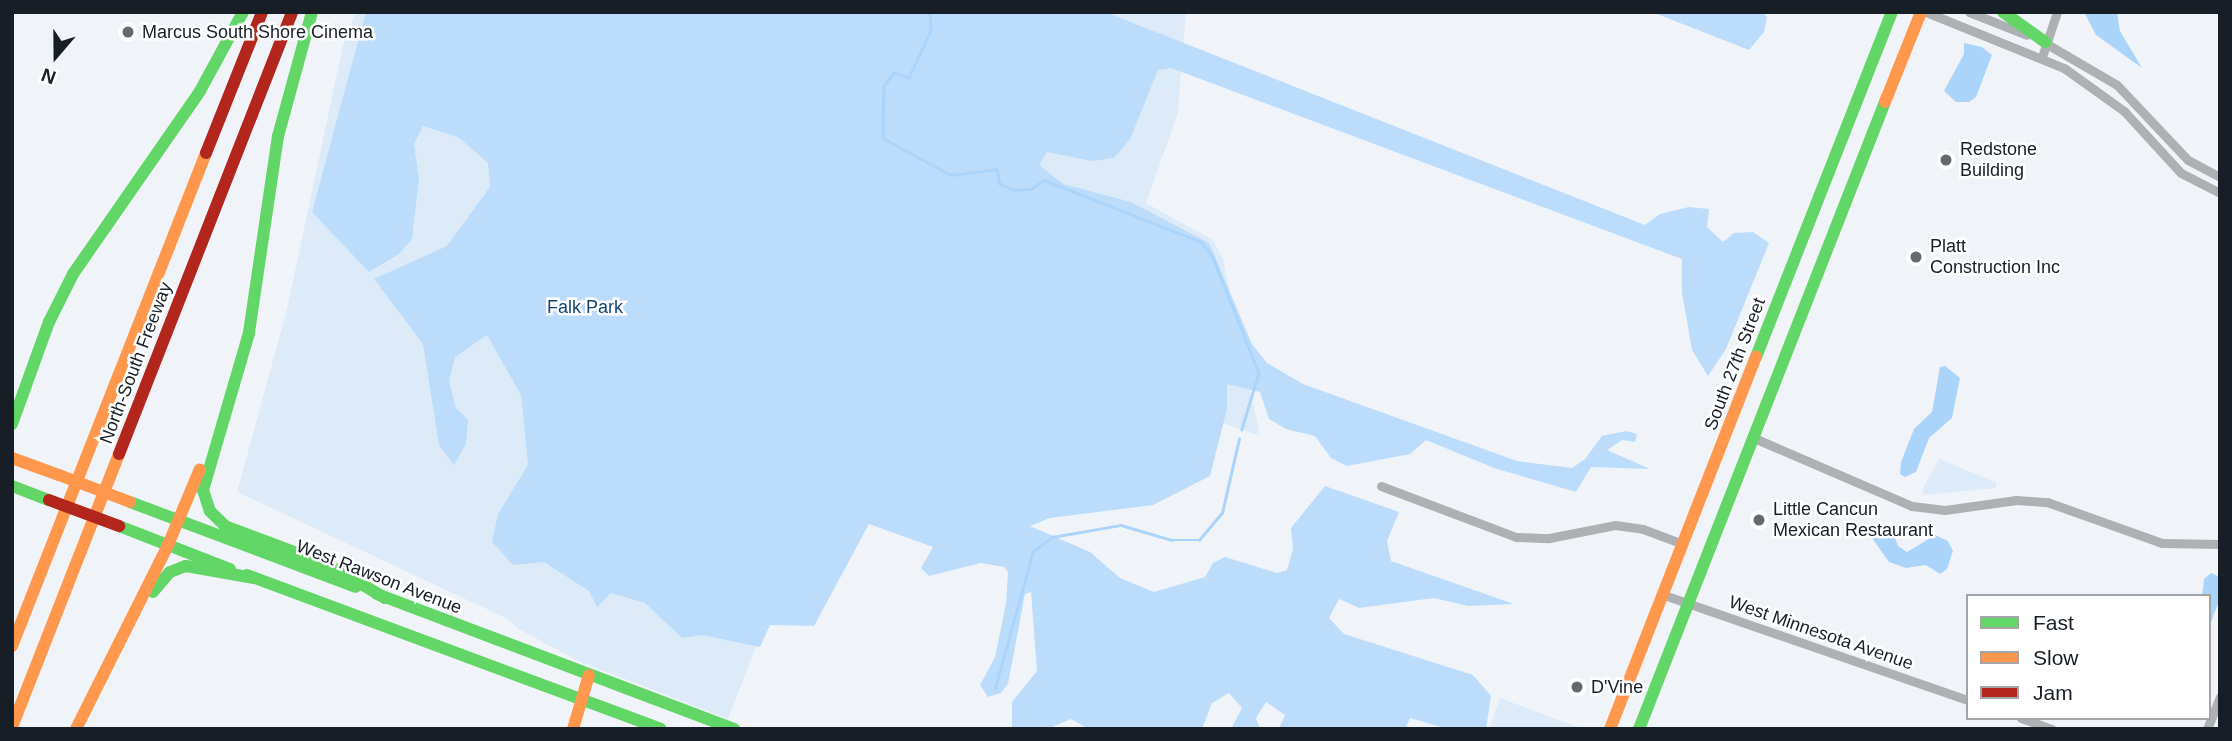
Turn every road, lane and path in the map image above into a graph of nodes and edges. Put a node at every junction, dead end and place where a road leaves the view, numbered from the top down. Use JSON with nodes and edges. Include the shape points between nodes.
{"nodes":[{"id":1,"x":243,"y":12,"type":"edge"},
{"id":2,"x":262,"y":12,"type":"edge"},
{"id":3,"x":292,"y":12,"type":"edge"},
{"id":4,"x":312,"y":12,"type":"edge"},
{"id":5,"x":1892,"y":12,"type":"edge"},
{"id":6,"x":1921,"y":12,"type":"edge"},
{"id":7,"x":1926,"y":12,"type":"edge"},
{"id":8,"x":1969,"y":12,"type":"edge"},
{"id":9,"x":2003,"y":12,"type":"edge"},
{"id":10,"x":2057,"y":12,"type":"edge"},
{"id":11,"x":2046,"y":43,"type":"junction"},
{"id":12,"x":2042,"y":57,"type":"junction"},
{"id":13,"x":2220,"y":177,"type":"edge"},
{"id":14,"x":2220,"y":192,"type":"edge"},
{"id":15,"x":23,"y":391,"type":"junction"},
{"id":16,"x":12,"y":408,"type":"edge"},
{"id":17,"x":224,"y":408,"type":"junction"},
{"id":18,"x":12,"y":424,"type":"edge"},
{"id":19,"x":1754,"y":438,"type":"junction"},
{"id":20,"x":12,"y":458,"type":"edge"},
{"id":21,"x":12,"y":486,"type":"edge"},
{"id":22,"x":1381,"y":486,"type":"dead end"},
{"id":23,"x":179,"y":521,"type":"junction"},
{"id":24,"x":1683,"y":544,"type":"junction"},
{"id":25,"x":2220,"y":544,"type":"edge"},
{"id":26,"x":168,"y":545,"type":"junction"},
{"id":27,"x":254,"y":578,"type":"junction"},
{"id":28,"x":1664,"y":595,"type":"junction"},
{"id":29,"x":385,"y":597,"type":"junction"},
{"id":30,"x":1689,"y":604,"type":"junction"},
{"id":31,"x":123,"y":638,"type":"junction"},
{"id":32,"x":12,"y":646,"type":"edge"},
{"id":33,"x":589,"y":675,"type":"junction"},
{"id":34,"x":2220,"y":696,"type":"edge"},
{"id":35,"x":1966,"y":699,"type":"edge"},
{"id":36,"x":584,"y":701,"type":"junction"},
{"id":37,"x":2211,"y":719,"type":"edge"},
{"id":38,"x":2027,"y":720,"type":"edge"},
{"id":39,"x":12,"y":727,"type":"edge"},
{"id":40,"x":76,"y":729,"type":"edge"},
{"id":41,"x":573,"y":729,"type":"edge"},
{"id":42,"x":660,"y":729,"type":"edge"},
{"id":43,"x":734,"y":729,"type":"edge"},
{"id":44,"x":1611,"y":729,"type":"edge"},
{"id":45,"x":1639,"y":729,"type":"edge"},
{"id":46,"x":2052,"y":729,"type":"edge"}],
"edges":[{"from":1,"to":15,"type":"main road","via":[[200,91],[73,274]]},
{"from":2,"to":32,"type":"main road","name":"North-South Freeway"},
{"from":3,"to":39,"type":"main road","name":"North-South Freeway"},
{"from":4,"to":17,"type":"main road","via":[[278,136],[254,313]]},
{"from":5,"to":24,"type":"main road","name":"South 27th Street"},
{"from":6,"to":19,"type":"main road"},
{"from":7,"to":12,"type":"street"},
{"from":8,"to":11,"type":"street"},
{"from":9,"to":11,"type":"main road"},
{"from":10,"to":11,"type":"street"},
{"from":11,"to":12,"type":"street"},
{"from":11,"to":13,"type":"street","via":[[2117,85],[2188,160]]},
{"from":12,"to":14,"type":"street","via":[[2124,111],[2181,173]]},
{"from":15,"to":16,"type":"main road"},
{"from":15,"to":18,"type":"main road"},
{"from":17,"to":23,"type":"main road"},
{"from":17,"to":29,"type":"main road","via":[[203,480],[204,497],[214,516],[225,526],[329,565]]},
{"from":19,"to":25,"type":"street","via":[[1912,506],[1945,510],[2015,500],[2047,502],[2162,543]]},
{"from":19,"to":30,"type":"main road"},
{"from":20,"to":23,"type":"main road","name":"West Rawson Avenue","bridge":true},
{"from":21,"to":26,"type":"main road","bridge":true},
{"from":22,"to":24,"type":"street","via":[[1517,537],[1549,538],[1615,525],[1643,529]]},
{"from":23,"to":26,"type":"main road"},
{"from":23,"to":29,"type":"main road","name":"West Rawson Avenue"},
{"from":24,"to":28,"type":"main road","name":"South 27th Street"},
{"from":26,"to":27,"type":"main road"},
{"from":26,"to":31,"type":"main road"},
{"from":27,"to":31,"type":"main road","via":[[210,567],[178,568],[162,580]]},
{"from":27,"to":36,"type":"main road"},
{"from":28,"to":30,"type":"street","name":"West Minnesota Avenue"},
{"from":28,"to":44,"type":"main road","name":"South 27th Street"},
{"from":29,"to":33,"type":"main road","name":"West Rawson Avenue"},
{"from":30,"to":35,"type":"street","name":"West Minnesota Avenue"},
{"from":30,"to":45,"type":"main road"},
{"from":31,"to":40,"type":"main road"},
{"from":33,"to":36,"type":"main road"},
{"from":33,"to":43,"type":"main road","name":"West Rawson Avenue"},
{"from":34,"to":37,"type":"street"},
{"from":36,"to":41,"type":"main road"},
{"from":36,"to":42,"type":"main road"},
{"from":38,"to":46,"type":"street"}]}
